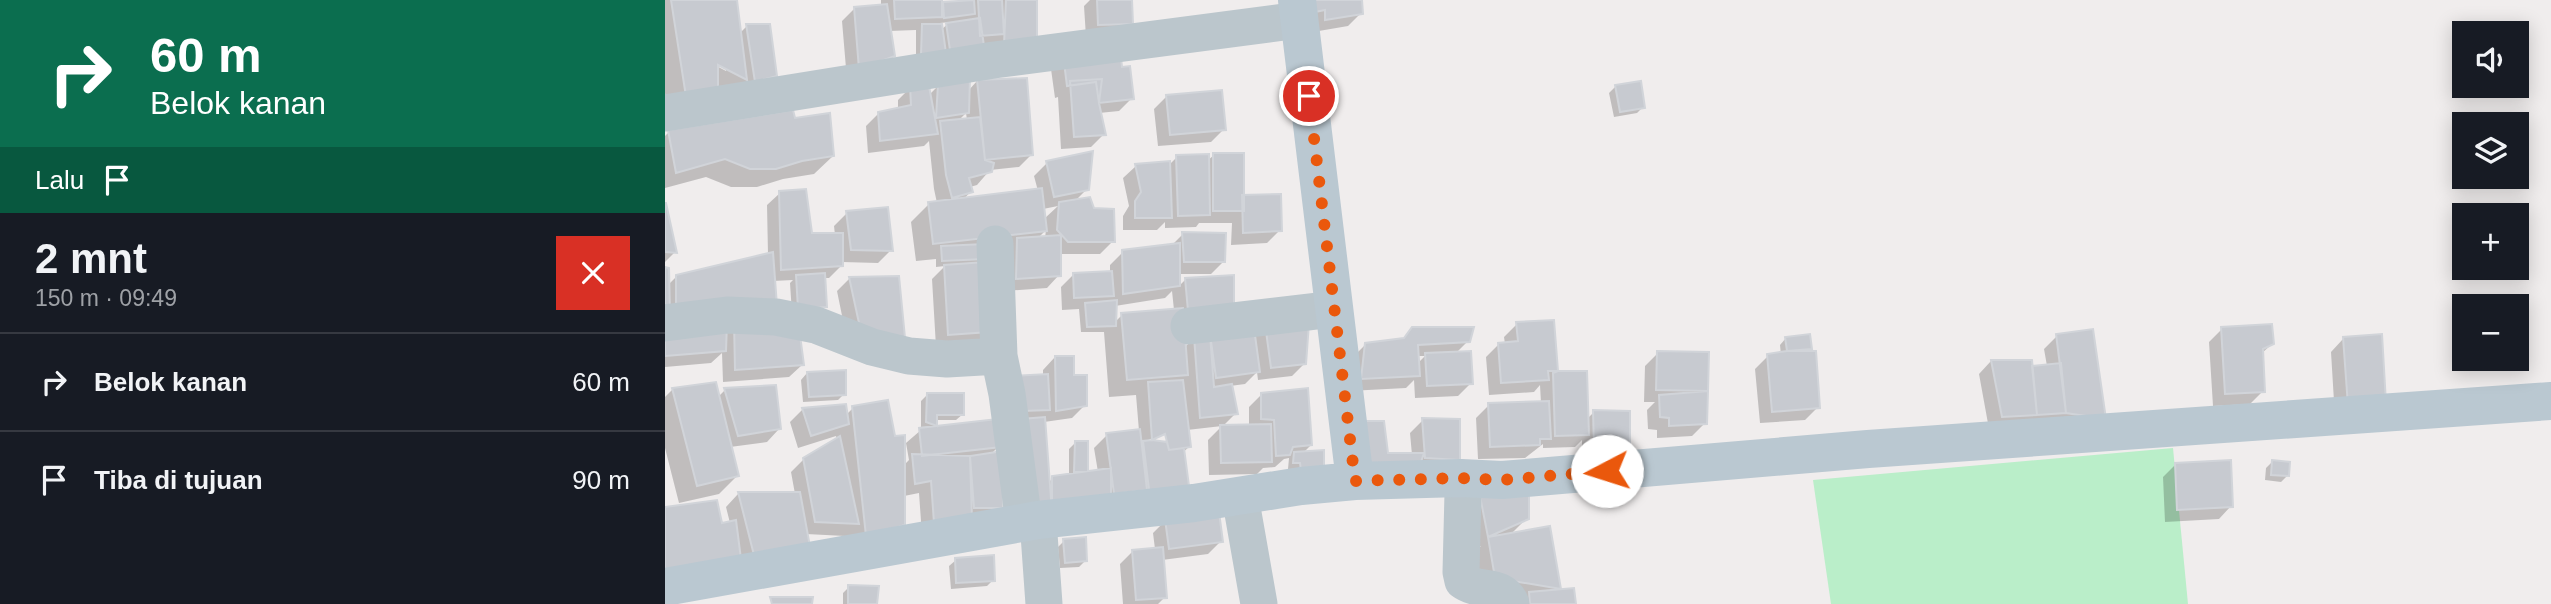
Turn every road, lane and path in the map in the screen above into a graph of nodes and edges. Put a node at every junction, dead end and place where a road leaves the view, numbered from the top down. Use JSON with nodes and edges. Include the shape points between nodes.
{"nodes":[{"id":1,"x":1298,"y":10,"type":"edge"},
{"id":2,"x":665,"y":113,"type":"edge"},
{"id":3,"x":995,"y":244,"type":"dead end"},
{"id":4,"x":1334,"y":309,"type":"junction"},
{"id":5,"x":665,"y":323,"type":"edge"},
{"id":6,"x":1189,"y":326,"type":"dead end"},
{"id":7,"x":999,"y":356,"type":"junction"},
{"id":8,"x":2551,"y":401,"type":"edge"},
{"id":9,"x":1452,"y":479,"type":"junction"},
{"id":10,"x":1370,"y":481,"type":"junction"},
{"id":11,"x":1240,"y":496,"type":"junction"},
{"id":12,"x":1031,"y":521,"type":"junction"},
{"id":13,"x":665,"y":587,"type":"edge"},
{"id":14,"x":1044,"y":604,"type":"edge"},
{"id":15,"x":1259,"y":604,"type":"edge"},
{"id":16,"x":1511,"y":604,"type":"edge"}],
"edges":[{"from":1,"to":2,"type":"street"},
{"from":1,"to":4,"type":"street"},
{"from":3,"to":7,"type":"street"},
{"from":4,"to":6,"type":"street"},
{"from":4,"to":10,"type":"street"},
{"from":5,"to":7,"type":"street","via":[[727,315],[776,317],[816,325],[909,356]]},
{"from":7,"to":12,"type":"street"},
{"from":8,"to":9,"type":"street","via":[[1502,480]]},
{"from":9,"to":10,"type":"street"},
{"from":9,"to":16,"type":"street","via":[[1463,581],[1499,590]]},
{"from":10,"to":11,"type":"street"},
{"from":11,"to":12,"type":"street"},
{"from":11,"to":15,"type":"street"},
{"from":12,"to":13,"type":"street"},
{"from":12,"to":14,"type":"street"}]}
